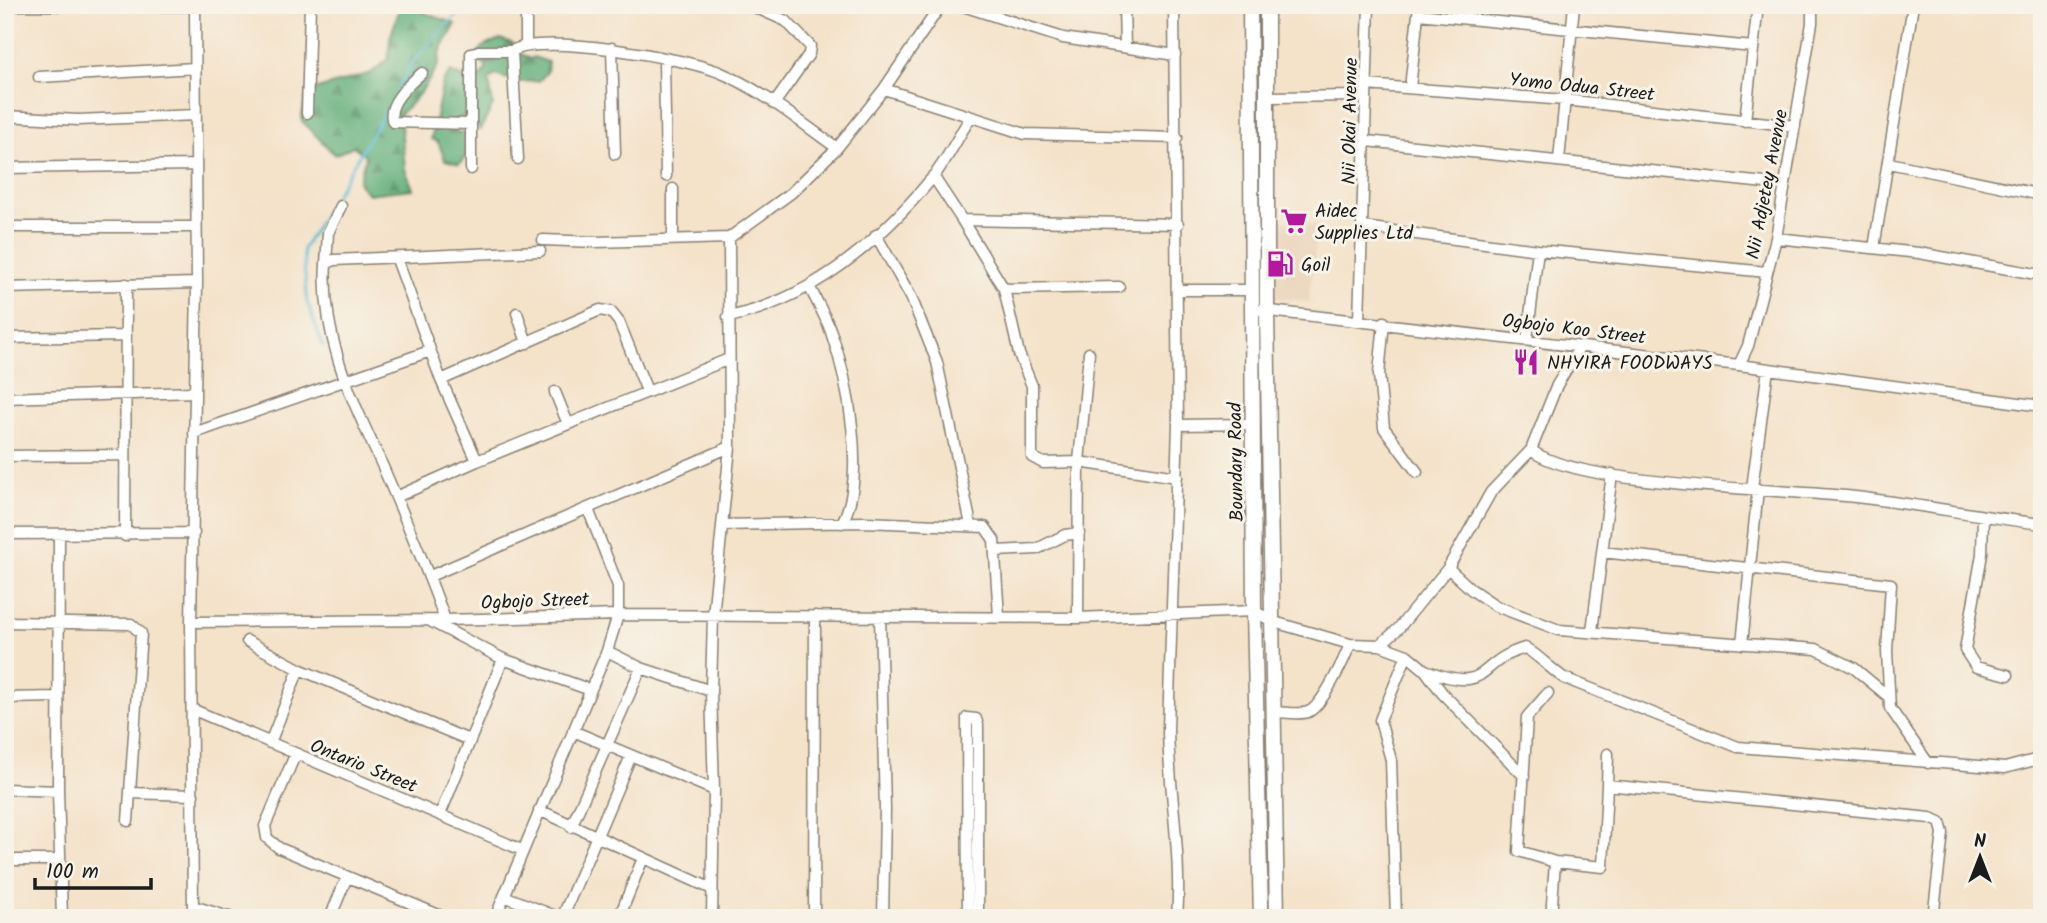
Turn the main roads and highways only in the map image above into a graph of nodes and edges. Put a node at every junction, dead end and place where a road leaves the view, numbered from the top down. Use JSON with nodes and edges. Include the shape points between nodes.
{"nodes":[{"id":1,"x":1250,"y":5,"type":"edge"},
{"id":2,"x":1267,"y":5,"type":"edge"},
{"id":3,"x":1261,"y":918,"type":"edge"},
{"id":4,"x":1277,"y":918,"type":"edge"}],
"edges":[{"from":1,"to":3,"type":"main road","name":"Boundary Road"},
{"from":2,"to":4,"type":"main road","name":"Boundary Road"}]}
